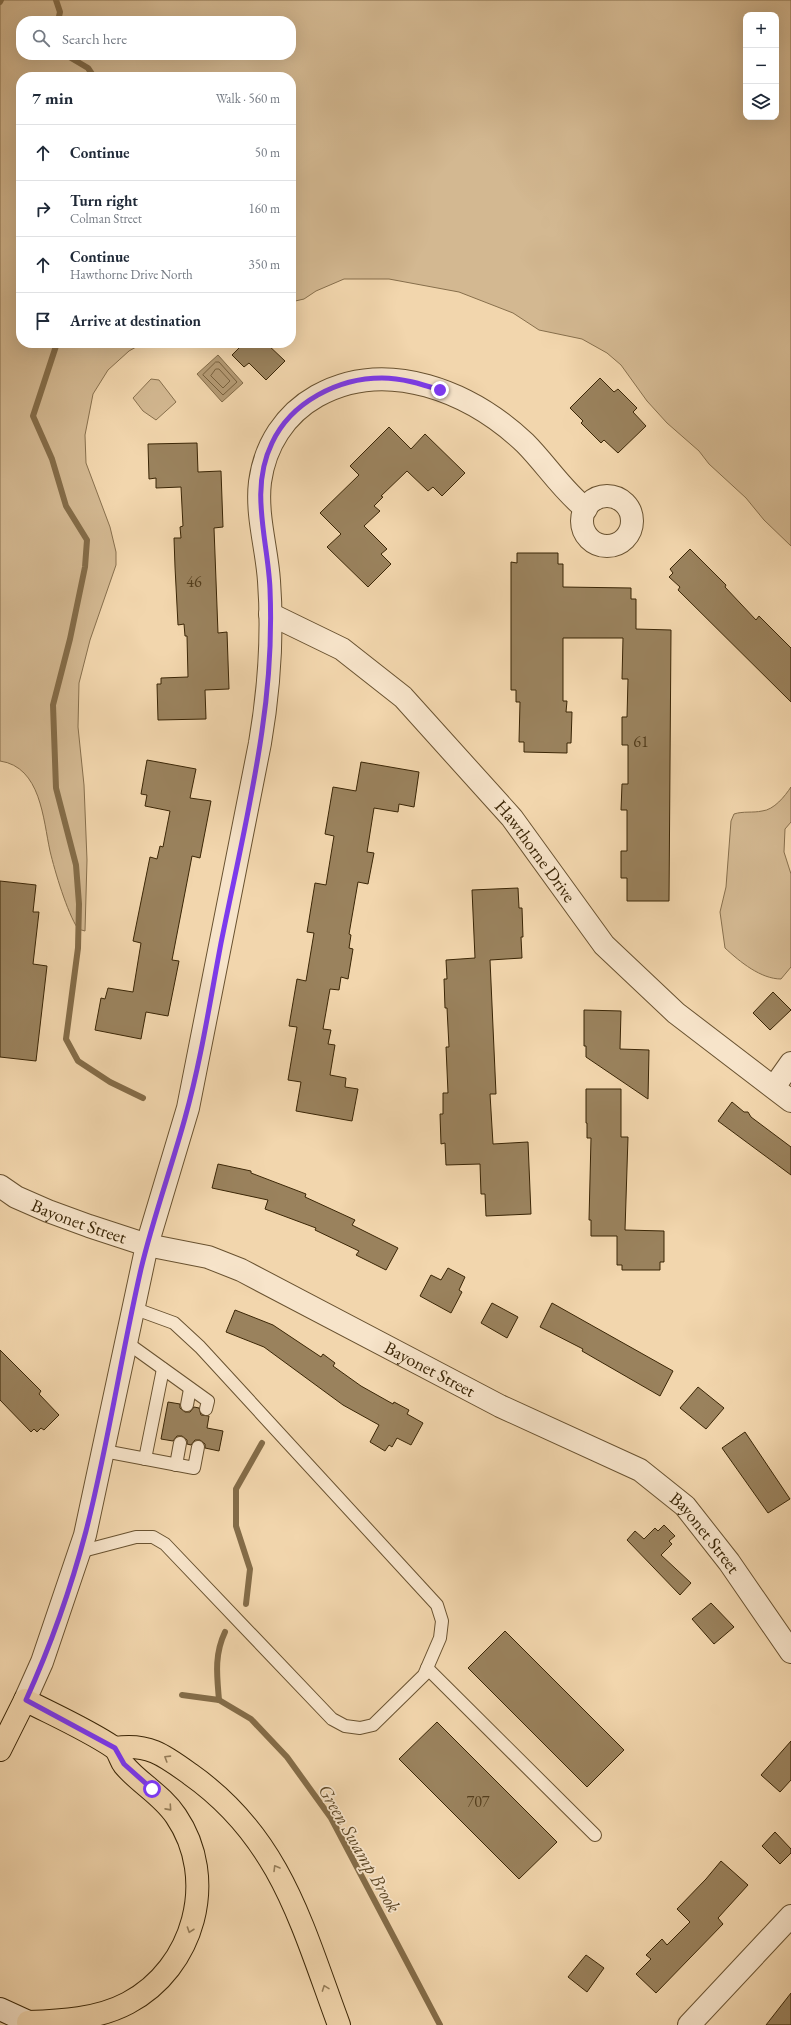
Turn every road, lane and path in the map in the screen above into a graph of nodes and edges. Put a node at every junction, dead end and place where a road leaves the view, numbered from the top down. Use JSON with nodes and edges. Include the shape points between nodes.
{"nodes":[{"id":1,"x":586,"y":509,"type":"dead end"},
{"id":2,"x":270,"y":614,"type":"junction"},
{"id":3,"x":791,"y":1063,"type":"edge"},
{"id":4,"x":774,"y":1087,"type":"junction"},
{"id":5,"x":791,"y":1101,"type":"edge"},
{"id":6,"x":0,"y":1186,"type":"edge"},
{"id":7,"x":147,"y":1245,"type":"junction"},
{"id":8,"x":133,"y":1308,"type":"junction"},
{"id":9,"x":126,"y":1342,"type":"junction"},
{"id":10,"x":163,"y":1369,"type":"junction"},
{"id":11,"x":190,"y":1389,"type":"junction"},
{"id":12,"x":187,"y":1405,"type":"dead end"},
{"id":13,"x":206,"y":1409,"type":"dead end"},
{"id":14,"x":180,"y":1443,"type":"dead end"},
{"id":15,"x":198,"y":1447,"type":"dead end"},
{"id":16,"x":104,"y":1451,"type":"junction"},
{"id":17,"x":145,"y":1459,"type":"junction"},
{"id":18,"x":176,"y":1465,"type":"junction"},
{"id":19,"x":80,"y":1552,"type":"junction"},
{"id":20,"x":791,"y":1652,"type":"edge"},
{"id":21,"x":427,"y":1668,"type":"junction"},
{"id":22,"x":26,"y":1700,"type":"junction"},
{"id":23,"x":115,"y":1748,"type":"junction"},
{"id":24,"x":0,"y":1750,"type":"edge"},
{"id":25,"x":595,"y":1835,"type":"dead end"},
{"id":26,"x":791,"y":1916,"type":"edge"},
{"id":27,"x":0,"y":2008,"type":"edge"},
{"id":28,"x":32,"y":2023,"type":"edge"},
{"id":29,"x":339,"y":2025,"type":"edge"},
{"id":30,"x":689,"y":2025,"type":"edge"}],
"edges":[{"from":1,"to":2,"type":"street","via":[[572,498],[523,442],[471,405],[440,390],[404,380],[380,378],[346,384],[317,396],[292,414],[277,432],[265,459],[260,481],[260,500],[269,573]]},
{"from":2,"to":4,"type":"street","name":"Hawthorne Drive","via":[[342,649],[403,697],[512,818],[604,945],[676,1013]]},
{"from":2,"to":7,"type":"street","via":[[267,696],[254,777],[188,1108]]},
{"from":3,"to":4,"type":"street"},
{"from":4,"to":5,"type":"street","name":"Hawthorne Drive"},
{"from":6,"to":7,"type":"street","name":"Bayonet Street","via":[[16,1197],[50,1212]]},
{"from":7,"to":8,"type":"street"},
{"from":7,"to":20,"type":"street","name":"Bayonet Street","via":[[208,1256],[241,1270],[500,1406],[640,1470],[685,1506],[729,1562]]},
{"from":8,"to":9,"type":"street"},
{"from":8,"to":21,"type":"lane","via":[[174,1323],[200,1347],[437,1605],[442,1621],[440,1638]]},
{"from":9,"to":10,"type":"lane"},
{"from":9,"to":16,"type":"street"},
{"from":10,"to":11,"type":"lane"},
{"from":10,"to":17,"type":"lane"},
{"from":11,"to":12,"type":"lane"},
{"from":11,"to":13,"type":"lane","via":[[208,1401]]},
{"from":14,"to":18,"type":"lane"},
{"from":15,"to":18,"type":"lane","via":[[194,1468]]},
{"from":16,"to":17,"type":"lane"},
{"from":16,"to":19,"type":"street"},
{"from":17,"to":18,"type":"lane"},
{"from":19,"to":21,"type":"lane","via":[[136,1537],[153,1537],[165,1544],[332,1719],[345,1726],[360,1728],[373,1725],[424,1675]]},
{"from":19,"to":22,"type":"street","via":[[42,1662]]},
{"from":21,"to":25,"type":"lane"},
{"from":22,"to":23,"type":"main road"},
{"from":22,"to":24,"type":"main road"},
{"from":23,"to":28,"type":"main road","one_way":true,"via":[[127,1768],[172,1810],[186,1837],[196,1874],[197,1889],[190,1932],[175,1962],[166,1973],[147,1991],[129,2003],[94,2015]]},
{"from":29,"to":23,"type":"main road","one_way":true,"via":[[285,1884],[247,1825],[210,1788],[156,1751],[139,1747]]},
{"from":26,"to":30,"type":"street"},
{"from":27,"to":28,"type":"street"}]}
